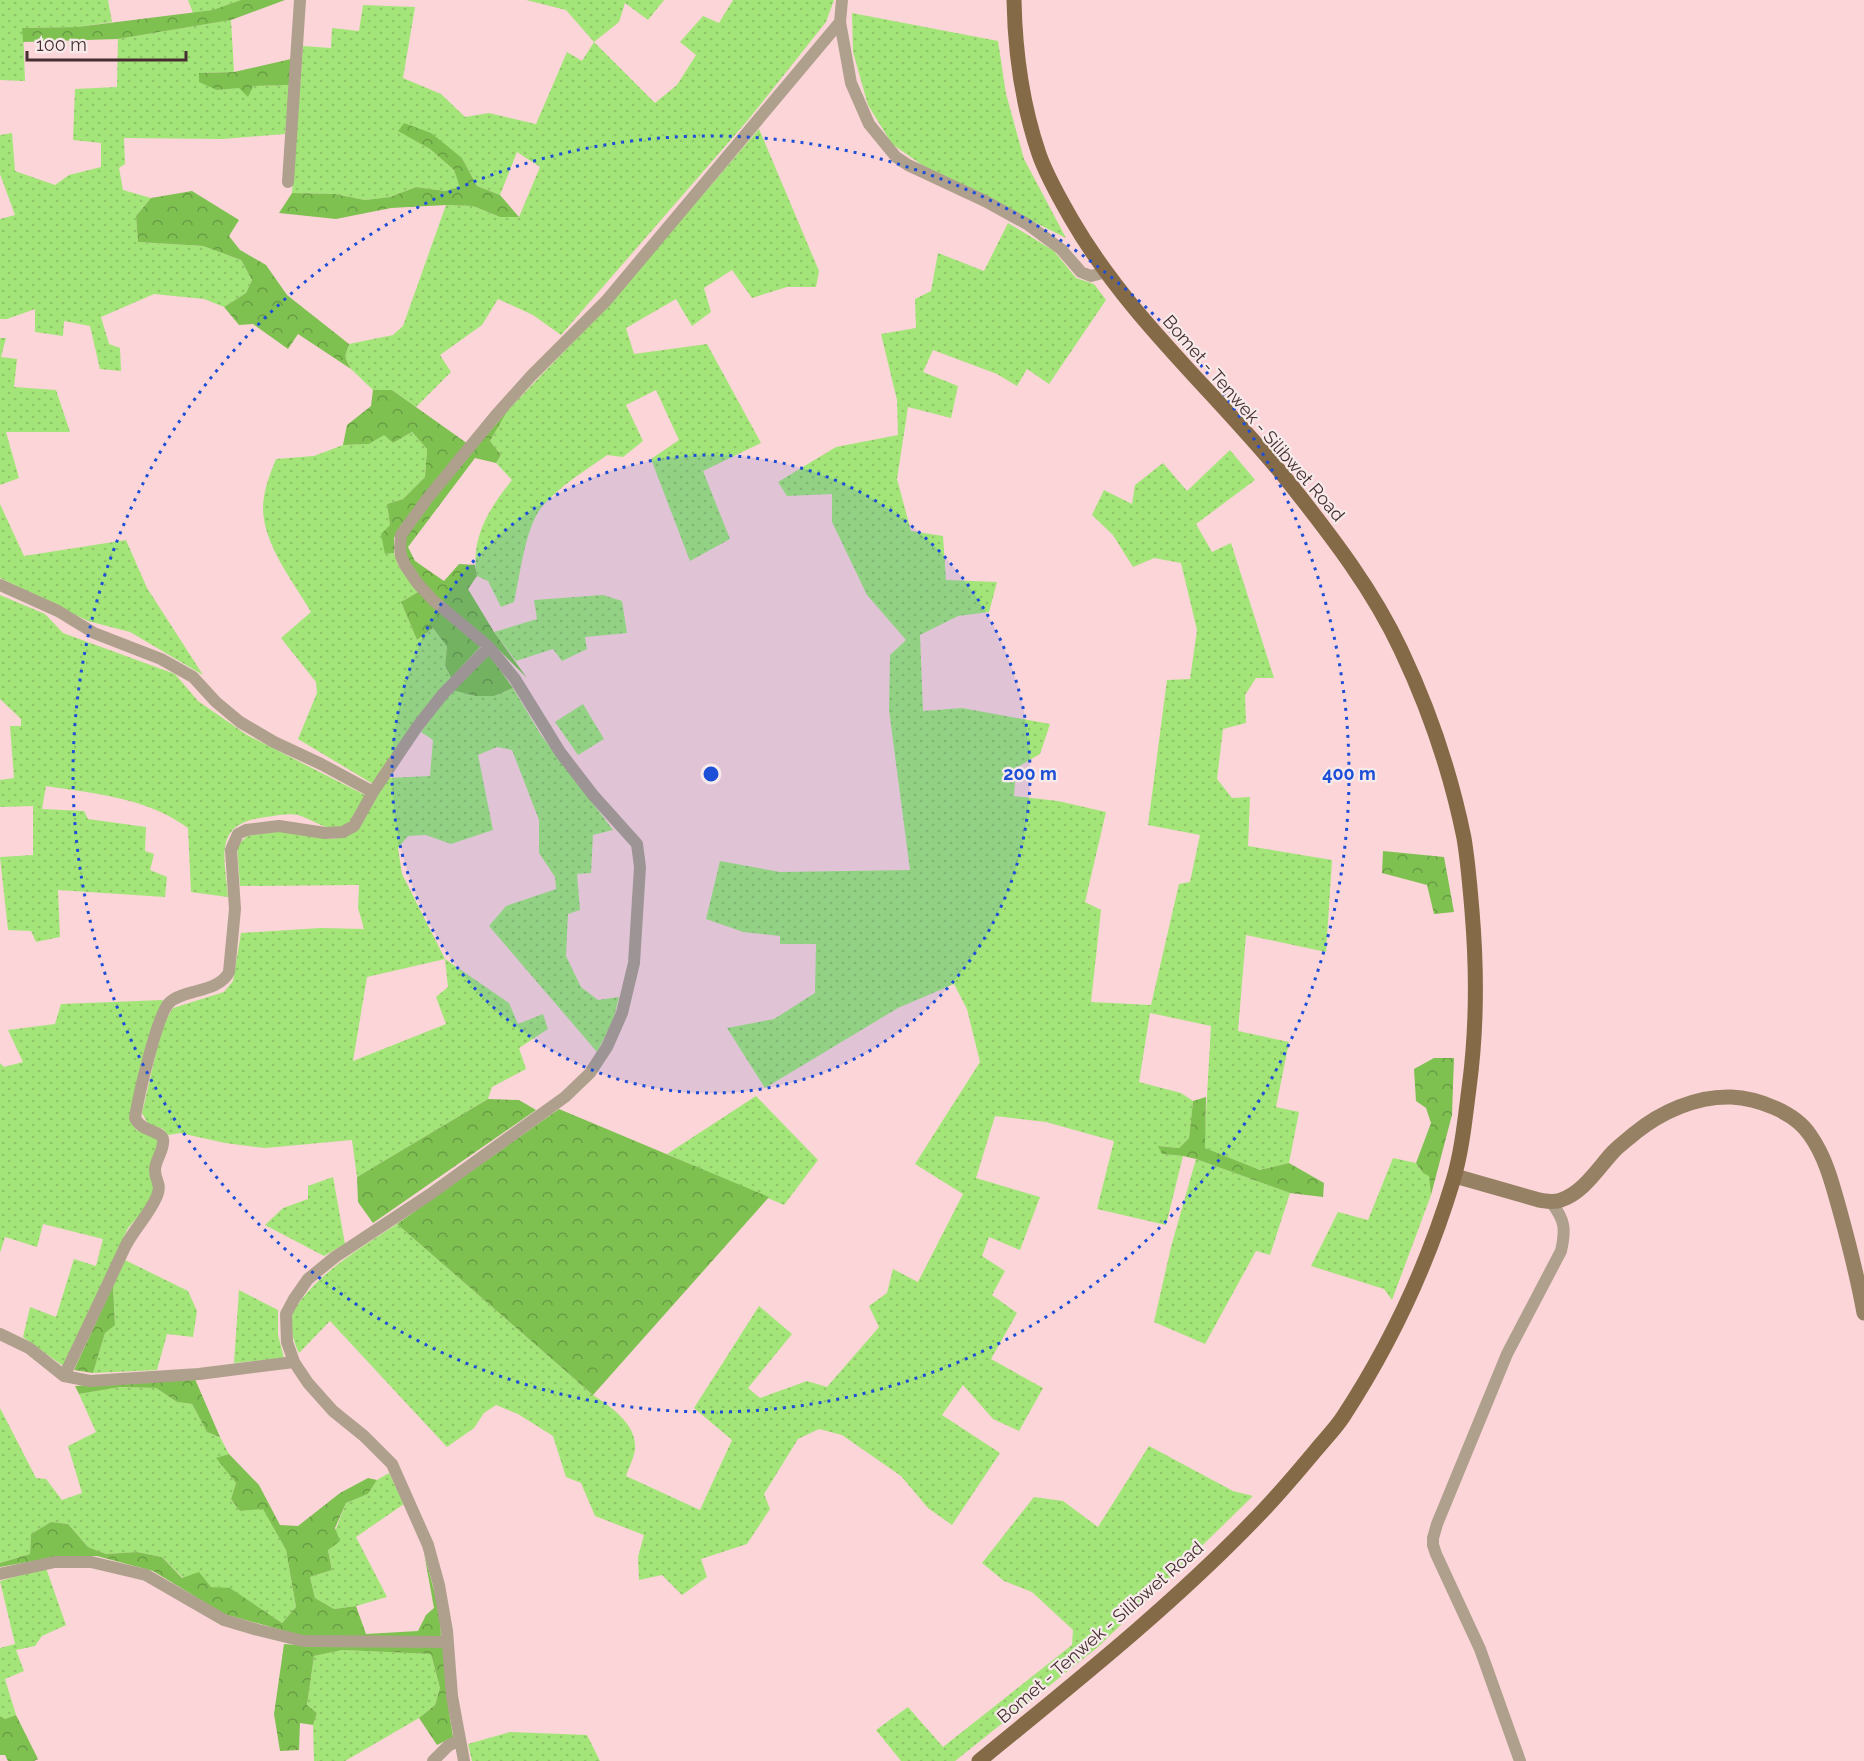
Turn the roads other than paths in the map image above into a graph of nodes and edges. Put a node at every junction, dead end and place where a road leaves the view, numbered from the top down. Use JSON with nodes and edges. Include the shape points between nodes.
{"nodes":[{"id":1,"x":300,"y":0,"type":"edge"},
{"id":2,"x":842,"y":0,"type":"edge"},
{"id":3,"x":1014,"y":0,"type":"edge"},
{"id":4,"x":840,"y":22,"type":"junction"},
{"id":5,"x":288,"y":182,"type":"dead end"},
{"id":6,"x":1106,"y":272,"type":"junction"},
{"id":7,"x":0,"y":585,"type":"edge"},
{"id":8,"x":489,"y":647,"type":"junction"},
{"id":9,"x":373,"y":792,"type":"junction"},
{"id":10,"x":1455,"y":1176,"type":"junction"},
{"id":11,"x":1551,"y":1202,"type":"junction"},
{"id":12,"x":1864,"y":1312,"type":"edge"},
{"id":13,"x":0,"y":1335,"type":"edge"},
{"id":14,"x":294,"y":1362,"type":"junction"},
{"id":15,"x":64,"y":1376,"type":"junction"},
{"id":16,"x":0,"y":1574,"type":"edge"},
{"id":17,"x":448,"y":1642,"type":"junction"},
{"id":18,"x":459,"y":1740,"type":"junction"},
{"id":19,"x":433,"y":1761,"type":"edge"},
{"id":20,"x":464,"y":1761,"type":"edge"},
{"id":21,"x":979,"y":1761,"type":"edge"},
{"id":22,"x":1520,"y":1761,"type":"edge"}],
"edges":[{"from":1,"to":5,"type":"street"},
{"from":2,"to":4,"type":"street"},
{"from":3,"to":6,"type":"main road","name":"Bomet - Tenwek - Silibwet Road","via":[[1019,72],[1040,158],[1090,252]]},
{"from":4,"to":6,"type":"street","via":[[851,83],[859,104],[869,124],[896,157],[1027,224],[1061,249],[1081,272],[1091,276]]},
{"from":4,"to":8,"type":"street","via":[[606,301],[496,415],[406,527],[401,536],[401,556],[418,584]]},
{"from":6,"to":10,"type":"main road","name":"Bomet - Tenwek - Silibwet Road","via":[[1161,341],[1288,482],[1350,561],[1400,648],[1422,700],[1464,838],[1474,930],[1475,1049]]},
{"from":7,"to":9,"type":"street","via":[[193,677],[240,722]]},
{"from":8,"to":9,"type":"street","via":[[443,693]]},
{"from":8,"to":14,"type":"street","via":[[515,679],[560,752],[637,844],[640,889],[634,963],[622,1013],[590,1073],[565,1097],[308,1279],[286,1314],[287,1341]]},
{"from":9,"to":15,"type":"street","via":[[354,826],[343,832],[279,826],[246,830],[234,840],[231,850],[235,909],[229,972],[218,984],[169,1002],[162,1012],[135,1118],[144,1129],[162,1137],[155,1169],[158,1194],[126,1245]]},
{"from":10,"to":11,"type":"street"},
{"from":10,"to":21,"type":"main road","name":"Bomet - Tenwek - Silibwet Road","via":[[1414,1286],[1341,1420],[1227,1548],[1134,1633]]},
{"from":11,"to":12,"type":"street","via":[[1580,1188],[1616,1149],[1669,1111],[1725,1096],[1759,1101],[1782,1112],[1809,1133],[1822,1155]]},
{"from":11,"to":22,"type":"street","via":[[1564,1225],[1561,1251],[1507,1354],[1433,1538],[1439,1562],[1480,1649]]},
{"from":13,"to":15,"type":"street","via":[[29,1348]]},
{"from":14,"to":15,"type":"street","via":[[199,1374],[90,1381]]},
{"from":14,"to":17,"type":"street","via":[[333,1411],[392,1464],[428,1545]]},
{"from":16,"to":17,"type":"street","via":[[55,1562],[92,1562],[146,1575],[224,1620],[303,1641]]},
{"from":17,"to":18,"type":"street"},
{"from":18,"to":19,"type":"street"},
{"from":18,"to":20,"type":"street"}]}
